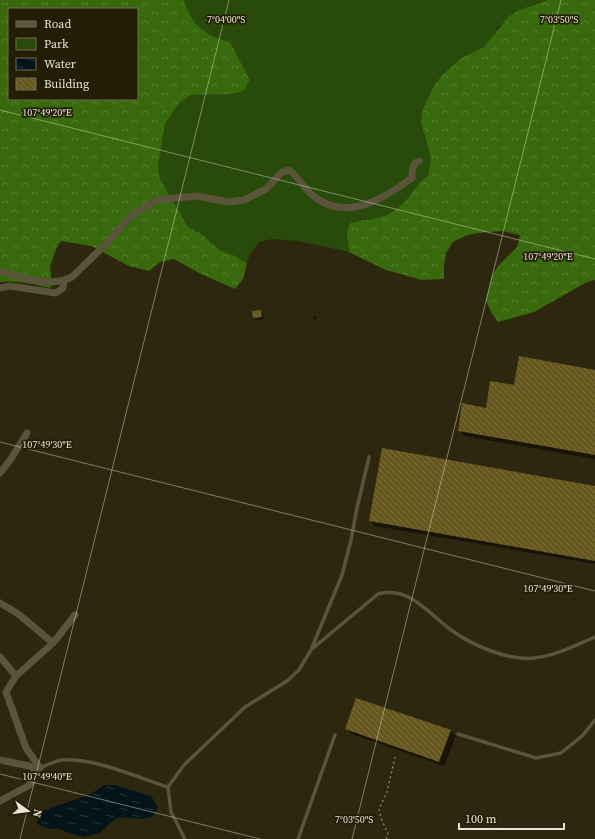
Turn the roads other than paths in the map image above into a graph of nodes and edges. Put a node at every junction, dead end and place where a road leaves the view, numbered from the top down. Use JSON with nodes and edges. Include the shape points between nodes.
{"nodes":[{"id":1,"x":419,"y":160,"type":"dead end"},
{"id":2,"x":0,"y":271,"type":"edge"},
{"id":3,"x":64,"y":280,"type":"junction"},
{"id":4,"x":0,"y":288,"type":"edge"},
{"id":5,"x":28,"y":433,"type":"dead end"},
{"id":6,"x":369,"y":457,"type":"dead end"},
{"id":7,"x":1,"y":470,"type":"edge"},
{"id":8,"x":0,"y":604,"type":"edge"},
{"id":9,"x":75,"y":615,"type":"dead end"},
{"id":10,"x":595,"y":637,"type":"edge"},
{"id":11,"x":53,"y":643,"type":"junction"},
{"id":12,"x":311,"y":650,"type":"junction"},
{"id":13,"x":0,"y":658,"type":"edge"},
{"id":14,"x":16,"y":676,"type":"junction"},
{"id":15,"x":595,"y":720,"type":"edge"},
{"id":16,"x":458,"y":734,"type":"dead end"},
{"id":17,"x":335,"y":735,"type":"dead end"},
{"id":18,"x":0,"y":760,"type":"edge"},
{"id":19,"x":37,"y":769,"type":"junction"},
{"id":20,"x":168,"y":787,"type":"junction"},
{"id":21,"x":0,"y":801,"type":"edge"},
{"id":22,"x":185,"y":839,"type":"edge"},
{"id":23,"x":298,"y":839,"type":"edge"}],
"edges":[{"from":1,"to":3,"type":"street","via":[[414,164],[412,178],[378,200],[360,207],[334,208],[322,202],[289,170],[282,172],[266,188],[244,200],[230,202],[196,196],[157,200],[126,221],[72,277]]},
{"from":2,"to":3,"type":"street","via":[[34,281]]},
{"from":3,"to":4,"type":"street","via":[[64,288],[56,293],[10,286]]},
{"from":5,"to":7,"type":"street"},
{"from":6,"to":12,"type":"lane","via":[[342,576]]},
{"from":8,"to":11,"type":"street","via":[[17,613]]},
{"from":9,"to":11,"type":"street"},
{"from":10,"to":12,"type":"lane","via":[[554,653],[534,658],[518,658],[467,640],[418,602],[398,592],[386,592],[378,594]]},
{"from":11,"to":14,"type":"street"},
{"from":12,"to":20,"type":"lane","via":[[299,670],[287,681],[245,706],[184,764]]},
{"from":13,"to":14,"type":"street"},
{"from":14,"to":19,"type":"street","via":[[6,692],[26,748]]},
{"from":15,"to":16,"type":"lane","via":[[582,736],[561,753],[536,758]]},
{"from":17,"to":23,"type":"lane"},
{"from":18,"to":19,"type":"street"},
{"from":19,"to":20,"type":"lane","via":[[60,760],[79,760]]},
{"from":19,"to":21,"type":"street","via":[[28,786]]},
{"from":20,"to":22,"type":"lane","via":[[171,812]]}]}
